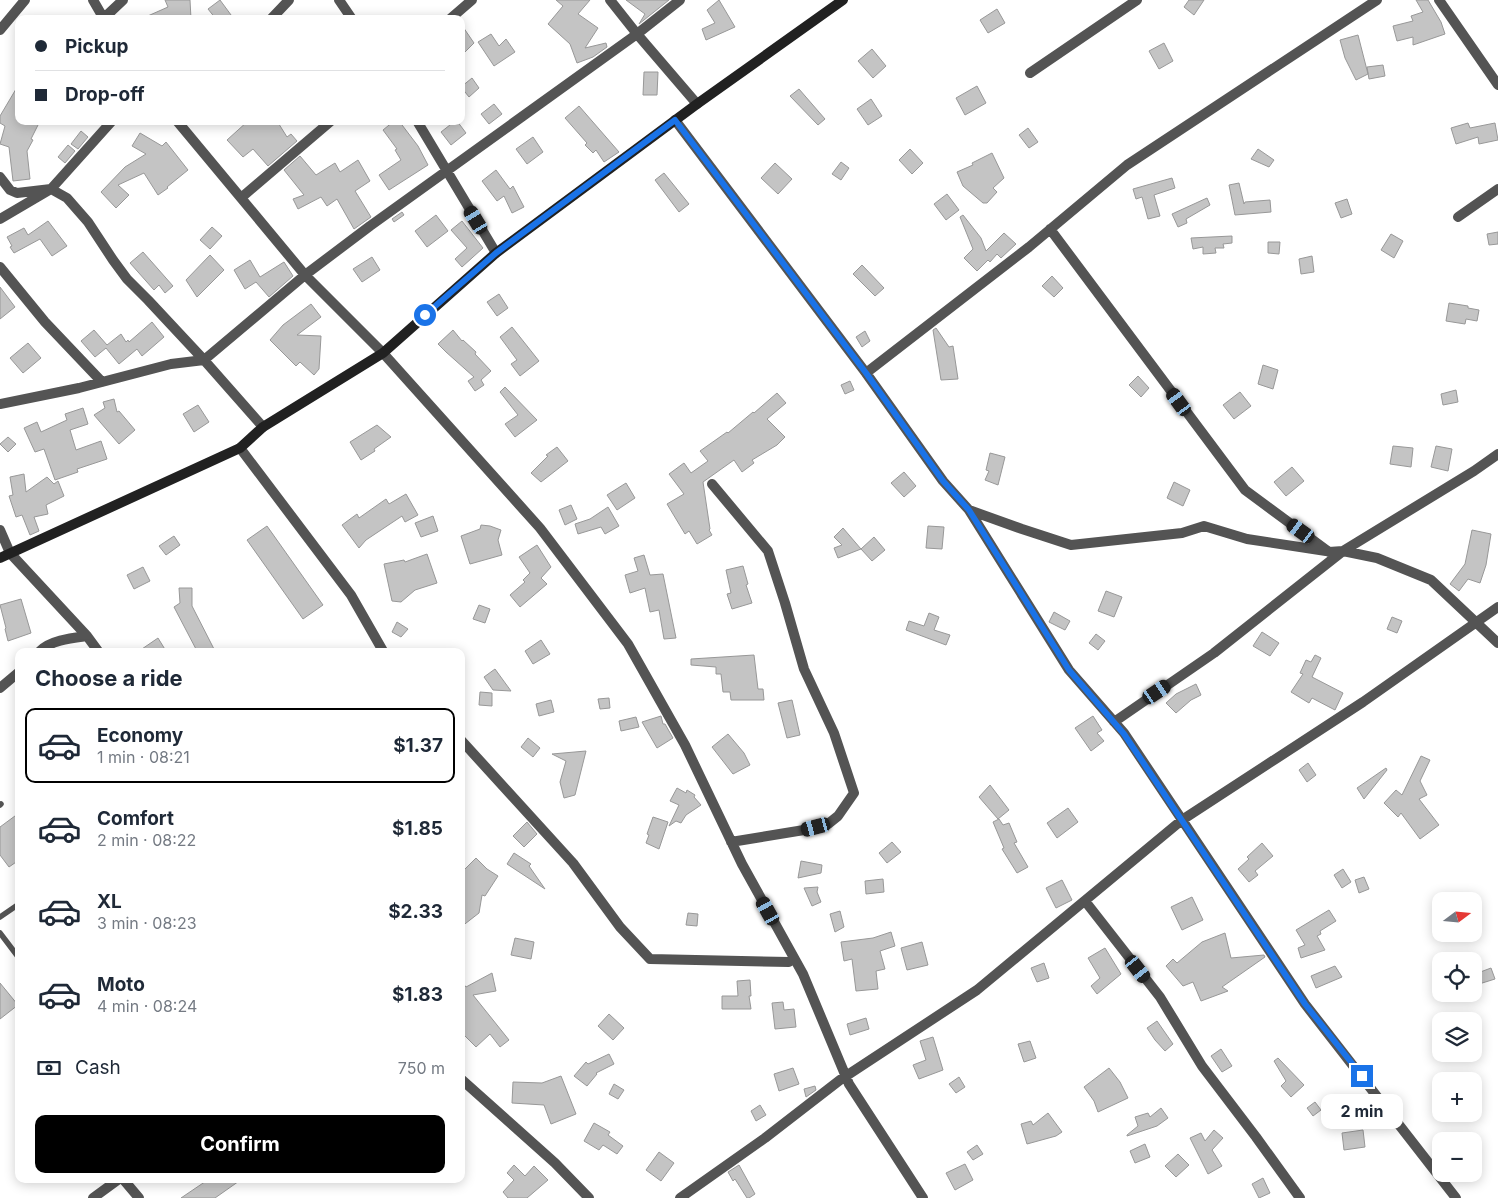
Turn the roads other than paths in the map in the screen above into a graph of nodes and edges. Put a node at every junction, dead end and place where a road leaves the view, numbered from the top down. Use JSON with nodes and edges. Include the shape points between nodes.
{"nodes":[{"id":1,"x":25,"y":0,"type":"edge"},
{"id":2,"x":93,"y":0,"type":"edge"},
{"id":3,"x":123,"y":0,"type":"edge"},
{"id":4,"x":290,"y":0,"type":"edge"},
{"id":5,"x":340,"y":0,"type":"edge"},
{"id":6,"x":472,"y":0,"type":"edge"},
{"id":7,"x":610,"y":0,"type":"edge"},
{"id":8,"x":680,"y":0,"type":"edge"},
{"id":9,"x":843,"y":0,"type":"edge"},
{"id":10,"x":1137,"y":0,"type":"edge"},
{"id":11,"x":1378,"y":0,"type":"edge"},
{"id":12,"x":1439,"y":0,"type":"edge"},
{"id":13,"x":102,"y":15,"type":"edge"},
{"id":14,"x":108,"y":15,"type":"edge"},
{"id":15,"x":274,"y":15,"type":"edge"},
{"id":16,"x":349,"y":15,"type":"edge"},
{"id":17,"x":455,"y":15,"type":"edge"},
{"id":18,"x":0,"y":30,"type":"edge"},
{"id":19,"x":636,"y":34,"type":"junction"},
{"id":20,"x":1030,"y":73,"type":"dead end"},
{"id":21,"x":1498,"y":85,"type":"edge"},
{"id":22,"x":697,"y":104,"type":"junction"},
{"id":23,"x":675,"y":120,"type":"junction"},
{"id":24,"x":108,"y":125,"type":"edge"},
{"id":25,"x":181,"y":125,"type":"edge"},
{"id":26,"x":326,"y":125,"type":"edge"},
{"id":27,"x":419,"y":125,"type":"edge"},
{"id":28,"x":446,"y":171,"type":"junction"},
{"id":29,"x":0,"y":177,"type":"edge"},
{"id":30,"x":1498,"y":188,"type":"edge"},
{"id":31,"x":51,"y":189,"type":"junction"},
{"id":32,"x":242,"y":197,"type":"junction"},
{"id":33,"x":1458,"y":217,"type":"dead end"},
{"id":34,"x":0,"y":219,"type":"edge"},
{"id":35,"x":1050,"y":229,"type":"junction"},
{"id":36,"x":496,"y":253,"type":"junction"},
{"id":37,"x":0,"y":267,"type":"edge"},
{"id":38,"x":305,"y":275,"type":"junction"},
{"id":39,"x":383,"y":353,"type":"junction"},
{"id":40,"x":204,"y":360,"type":"junction"},
{"id":41,"x":866,"y":373,"type":"junction"},
{"id":42,"x":102,"y":382,"type":"junction"},
{"id":43,"x":0,"y":404,"type":"edge"},
{"id":44,"x":262,"y":427,"type":"junction"},
{"id":45,"x":240,"y":448,"type":"junction"},
{"id":46,"x":1498,"y":454,"type":"edge"},
{"id":47,"x":712,"y":484,"type":"dead end"},
{"id":48,"x":969,"y":510,"type":"junction"},
{"id":49,"x":0,"y":530,"type":"edge"},
{"id":50,"x":1343,"y":551,"type":"junction"},
{"id":51,"x":1329,"y":552,"type":"junction"},
{"id":52,"x":10,"y":553,"type":"junction"},
{"id":53,"x":0,"y":558,"type":"edge"},
{"id":54,"x":1498,"y":607,"type":"edge"},
{"id":55,"x":1476,"y":623,"type":"junction"},
{"id":56,"x":87,"y":636,"type":"junction"},
{"id":57,"x":1498,"y":643,"type":"edge"},
{"id":58,"x":43,"y":648,"type":"edge"},
{"id":59,"x":96,"y":648,"type":"edge"},
{"id":60,"x":381,"y":648,"type":"edge"},
{"id":61,"x":15,"y":675,"type":"edge"},
{"id":62,"x":0,"y":688,"type":"edge"},
{"id":63,"x":1114,"y":722,"type":"junction"},
{"id":64,"x":465,"y":744,"type":"edge"},
{"id":65,"x":1182,"y":820,"type":"junction"},
{"id":66,"x":731,"y":842,"type":"junction"},
{"id":67,"x":1085,"y":901,"type":"junction"},
{"id":68,"x":15,"y":907,"type":"edge"},
{"id":69,"x":0,"y":917,"type":"edge"},
{"id":70,"x":0,"y":933,"type":"edge"},
{"id":71,"x":15,"y":953,"type":"edge"},
{"id":72,"x":789,"y":962,"type":"dead end"},
{"id":73,"x":846,"y":1076,"type":"junction"},
{"id":74,"x":465,"y":1083,"type":"edge"},
{"id":75,"x":114,"y":1183,"type":"edge"},
{"id":76,"x":126,"y":1183,"type":"edge"},
{"id":77,"x":93,"y":1198,"type":"edge"},
{"id":78,"x":139,"y":1198,"type":"edge"},
{"id":79,"x":589,"y":1198,"type":"edge"},
{"id":80,"x":680,"y":1198,"type":"edge"},
{"id":81,"x":923,"y":1198,"type":"edge"},
{"id":82,"x":1300,"y":1198,"type":"edge"},
{"id":83,"x":1456,"y":1198,"type":"edge"}],
"edges":[{"from":1,"to":18,"type":"street"},
{"from":2,"to":13,"type":"street"},
{"from":3,"to":14,"type":"street"},
{"from":4,"to":15,"type":"street"},
{"from":5,"to":16,"type":"street"},
{"from":6,"to":17,"type":"street"},
{"from":7,"to":19,"type":"street"},
{"from":8,"to":19,"type":"street"},
{"from":9,"to":22,"type":"street"},
{"from":10,"to":20,"type":"street"},
{"from":11,"to":35,"type":"street","via":[[1126,165]]},
{"from":12,"to":21,"type":"street"},
{"from":19,"to":22,"type":"street"},
{"from":19,"to":28,"type":"street"},
{"from":22,"to":23,"type":"street"},
{"from":23,"to":36,"type":"street"},
{"from":23,"to":41,"type":"street"},
{"from":24,"to":31,"type":"street"},
{"from":25,"to":32,"type":"street"},
{"from":26,"to":32,"type":"street"},
{"from":27,"to":28,"type":"street"},
{"from":28,"to":36,"type":"street"},
{"from":28,"to":38,"type":"street"},
{"from":29,"to":31,"type":"street","via":[[10,190],[18,193]]},
{"from":30,"to":33,"type":"street"},
{"from":31,"to":34,"type":"street"},
{"from":31,"to":40,"type":"street","via":[[68,198],[77,208],[128,279]]},
{"from":32,"to":38,"type":"street"},
{"from":35,"to":41,"type":"street"},
{"from":35,"to":51,"type":"street","via":[[1245,490]]},
{"from":36,"to":39,"type":"street"},
{"from":37,"to":42,"type":"street","via":[[45,322]]},
{"from":38,"to":39,"type":"street"},
{"from":38,"to":40,"type":"street"},
{"from":39,"to":44,"type":"street"},
{"from":39,"to":66,"type":"street","via":[[540,528],[628,644],[685,745]]},
{"from":40,"to":42,"type":"street","via":[[171,364]]},
{"from":40,"to":44,"type":"street"},
{"from":41,"to":48,"type":"street","via":[[943,481]]},
{"from":42,"to":43,"type":"street"},
{"from":44,"to":45,"type":"street"},
{"from":45,"to":52,"type":"street"},
{"from":45,"to":60,"type":"street","via":[[352,595]]},
{"from":46,"to":50,"type":"street"},
{"from":47,"to":66,"type":"street","via":[[768,551],[804,669],[834,733],[854,793],[838,816],[828,824]]},
{"from":48,"to":51,"type":"street","via":[[1071,545],[1182,532],[1204,526],[1247,539]]},
{"from":48,"to":63,"type":"street","via":[[1069,670]]},
{"from":49,"to":52,"type":"street"},
{"from":50,"to":51,"type":"street"},
{"from":50,"to":55,"type":"street","via":[[1376,558],[1431,580]]},
{"from":50,"to":63,"type":"street","via":[[1214,653]]},
{"from":52,"to":53,"type":"street"},
{"from":52,"to":56,"type":"street"},
{"from":54,"to":55,"type":"street"},
{"from":55,"to":57,"type":"street"},
{"from":55,"to":65,"type":"street","via":[[1363,702]]},
{"from":56,"to":58,"type":"street"},
{"from":56,"to":59,"type":"street"},
{"from":61,"to":62,"type":"street"},
{"from":63,"to":65,"type":"street"},
{"from":64,"to":72,"type":"street","via":[[573,863],[620,927],[650,959]]},
{"from":65,"to":67,"type":"street"},
{"from":65,"to":83,"type":"street","via":[[1305,1004]]},
{"from":66,"to":73,"type":"street","via":[[803,974]]},
{"from":67,"to":73,"type":"street","via":[[977,990]]},
{"from":67,"to":82,"type":"street","via":[[1160,997],[1202,1066]]},
{"from":68,"to":69,"type":"lane"},
{"from":70,"to":71,"type":"lane"},
{"from":73,"to":80,"type":"street"},
{"from":73,"to":81,"type":"street"},
{"from":74,"to":79,"type":"street"},
{"from":75,"to":77,"type":"street"},
{"from":76,"to":78,"type":"street"}]}
